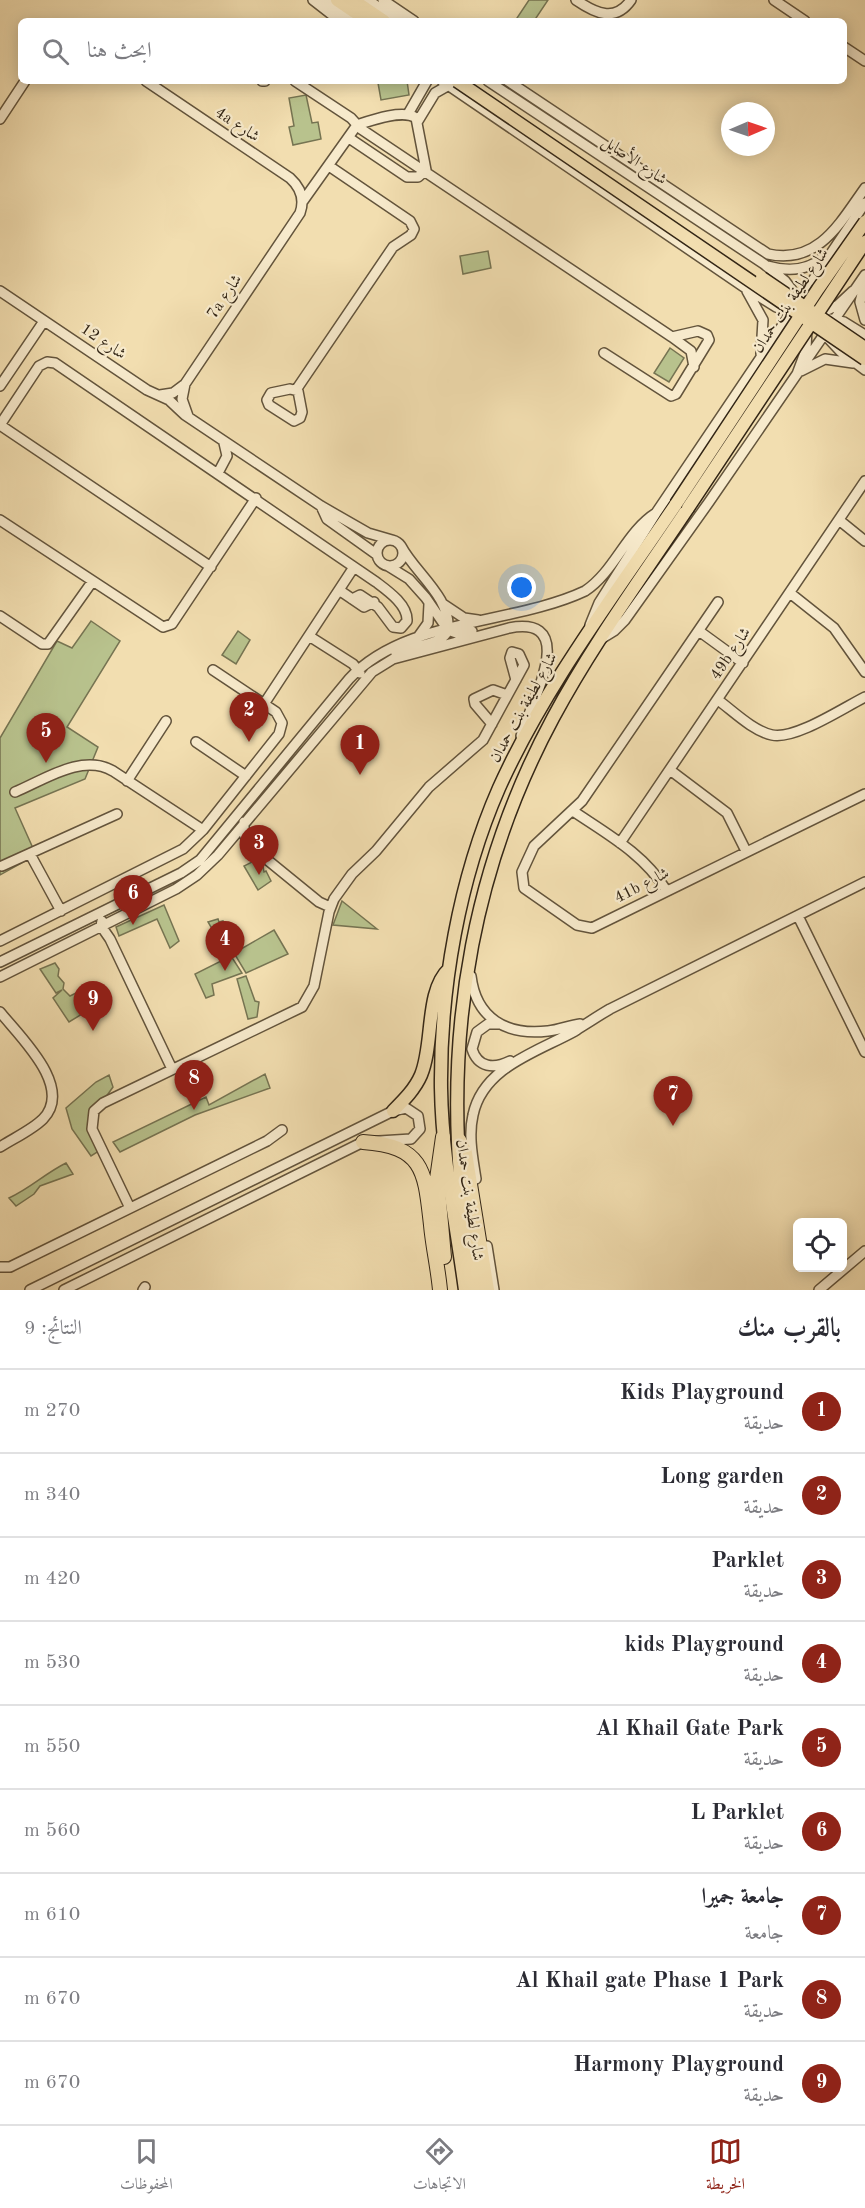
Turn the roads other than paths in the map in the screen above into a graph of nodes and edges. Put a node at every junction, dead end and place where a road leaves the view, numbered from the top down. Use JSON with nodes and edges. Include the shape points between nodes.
{"nodes":[{"id":1,"x":313,"y":0,"type":"edge"},
{"id":2,"x":325,"y":0,"type":"edge"},
{"id":3,"x":337,"y":0,"type":"edge"},
{"id":4,"x":353,"y":0,"type":"edge"},
{"id":5,"x":368,"y":0,"type":"edge"},
{"id":6,"x":383,"y":0,"type":"edge"},
{"id":7,"x":576,"y":0,"type":"edge"},
{"id":8,"x":631,"y":0,"type":"edge"},
{"id":9,"x":774,"y":0,"type":"edge"},
{"id":10,"x":336,"y":18,"type":"edge"},
{"id":11,"x":350,"y":18,"type":"edge"},
{"id":12,"x":364,"y":18,"type":"edge"},
{"id":13,"x":380,"y":18,"type":"edge"},
{"id":14,"x":395,"y":18,"type":"edge"},
{"id":15,"x":410,"y":18,"type":"edge"},
{"id":16,"x":801,"y":18,"type":"edge"},
{"id":17,"x":847,"y":49,"type":"edge"},
{"id":18,"x":865,"y":61,"type":"edge"},
{"id":19,"x":23,"y":84,"type":"edge"},
{"id":20,"x":150,"y":84,"type":"edge"},
{"id":21,"x":300,"y":84,"type":"edge"},
{"id":22,"x":425,"y":84,"type":"edge"},
{"id":23,"x":447,"y":84,"type":"edge"},
{"id":24,"x":453,"y":84,"type":"edge"},
{"id":25,"x":453,"y":84,"type":"edge"},
{"id":26,"x":476,"y":84,"type":"edge"},
{"id":27,"x":492,"y":84,"type":"edge"},
{"id":28,"x":512,"y":84,"type":"edge"},
{"id":29,"x":408,"y":114,"type":"junction"},
{"id":30,"x":0,"y":119,"type":"edge"},
{"id":31,"x":377,"y":119,"type":"junction"},
{"id":32,"x":418,"y":121,"type":"junction"},
{"id":33,"x":357,"y":125,"type":"junction"},
{"id":34,"x":373,"y":136,"type":"junction"},
{"id":35,"x":349,"y":138,"type":"junction"},
{"id":36,"x":423,"y":152,"type":"junction"},
{"id":37,"x":408,"y":158,"type":"junction"},
{"id":38,"x":329,"y":166,"type":"junction"},
{"id":39,"x":426,"y":170,"type":"junction"},
{"id":40,"x":865,"y":188,"type":"edge"},
{"id":41,"x":671,"y":190,"type":"junction"},
{"id":42,"x":303,"y":201,"type":"junction"},
{"id":43,"x":865,"y":202,"type":"edge"},
{"id":44,"x":688,"y":215,"type":"junction"},
{"id":45,"x":865,"y":222,"type":"edge"},
{"id":46,"x":865,"y":242,"type":"edge"},
{"id":47,"x":834,"y":248,"type":"junction"},
{"id":48,"x":764,"y":264,"type":"junction"},
{"id":49,"x":865,"y":275,"type":"edge"},
{"id":50,"x":865,"y":283,"type":"edge"},
{"id":51,"x":744,"y":287,"type":"junction"},
{"id":52,"x":0,"y":291,"type":"edge"},
{"id":53,"x":853,"y":291,"type":"junction"},
{"id":54,"x":799,"y":299,"type":"junction"},
{"id":55,"x":790,"y":313,"type":"junction"},
{"id":56,"x":817,"y":317,"type":"junction"},
{"id":57,"x":806,"y":319,"type":"junction"},
{"id":58,"x":834,"y":319,"type":"junction"},
{"id":59,"x":865,"y":320,"type":"edge"},
{"id":60,"x":44,"y":321,"type":"junction"},
{"id":61,"x":824,"y":333,"type":"junction"},
{"id":62,"x":865,"y":335,"type":"edge"},
{"id":63,"x":672,"y":337,"type":"junction"},
{"id":64,"x":706,"y":348,"type":"junction"},
{"id":65,"x":865,"y":348,"type":"edge"},
{"id":66,"x":691,"y":351,"type":"junction"},
{"id":67,"x":604,"y":353,"type":"dead end"},
{"id":68,"x":762,"y":356,"type":"junction"},
{"id":69,"x":863,"y":364,"type":"edge"},
{"id":70,"x":694,"y":367,"type":"junction"},
{"id":71,"x":797,"y":374,"type":"junction"},
{"id":72,"x":185,"y":384,"type":"junction"},
{"id":73,"x":0,"y":386,"type":"edge"},
{"id":74,"x":296,"y":390,"type":"dead end"},
{"id":75,"x":158,"y":395,"type":"junction"},
{"id":76,"x":189,"y":418,"type":"junction"},
{"id":77,"x":0,"y":425,"type":"edge"},
{"id":78,"x":222,"y":440,"type":"junction"},
{"id":79,"x":218,"y":472,"type":"junction"},
{"id":80,"x":865,"y":481,"type":"edge"},
{"id":81,"x":256,"y":498,"type":"junction"},
{"id":82,"x":321,"y":506,"type":"junction"},
{"id":83,"x":682,"y":506,"type":"junction"},
{"id":84,"x":656,"y":513,"type":"junction"},
{"id":85,"x":0,"y":520,"type":"edge"},
{"id":86,"x":839,"y":520,"type":"junction"},
{"id":87,"x":392,"y":540,"type":"junction"},
{"id":88,"x":865,"y":541,"type":"edge"},
{"id":89,"x":401,"y":546,"type":"junction"},
{"id":90,"x":376,"y":554,"type":"junction"},
{"id":91,"x":388,"y":566,"type":"junction"},
{"id":92,"x":211,"y":567,"type":"junction"},
{"id":93,"x":354,"y":567,"type":"junction"},
{"id":94,"x":92,"y":582,"type":"junction"},
{"id":95,"x":339,"y":590,"type":"junction"},
{"id":96,"x":790,"y":593,"type":"junction"},
{"id":97,"x":433,"y":600,"type":"junction"},
{"id":98,"x":718,"y":602,"type":"dead end"},
{"id":99,"x":0,"y":616,"type":"edge"},
{"id":100,"x":487,"y":619,"type":"junction"},
{"id":101,"x":533,"y":629,"type":"junction"},
{"id":102,"x":448,"y":630,"type":"junction"},
{"id":103,"x":590,"y":630,"type":"junction"},
{"id":104,"x":699,"y":631,"type":"junction"},
{"id":105,"x":309,"y":636,"type":"junction"},
{"id":106,"x":417,"y":638,"type":"junction"},
{"id":107,"x":601,"y":639,"type":"junction"},
{"id":108,"x":342,"y":658,"type":"junction"},
{"id":109,"x":393,"y":659,"type":"junction"},
{"id":110,"x":743,"y":663,"type":"junction"},
{"id":111,"x":358,"y":669,"type":"junction"},
{"id":112,"x":213,"y":670,"type":"dead end"},
{"id":113,"x":865,"y":672,"type":"edge"},
{"id":114,"x":349,"y":679,"type":"junction"},
{"id":115,"x":516,"y":680,"type":"dead end"},
{"id":116,"x":507,"y":695,"type":"junction"},
{"id":117,"x":350,"y":696,"type":"junction"},
{"id":118,"x":865,"y":697,"type":"edge"},
{"id":119,"x":718,"y":700,"type":"junction"},
{"id":120,"x":264,"y":704,"type":"junction"},
{"id":121,"x":166,"y":721,"type":"dead end"},
{"id":122,"x":492,"y":724,"type":"junction"},
{"id":123,"x":196,"y":742,"type":"dead end"},
{"id":124,"x":517,"y":751,"type":"junction"},
{"id":125,"x":670,"y":770,"type":"junction"},
{"id":126,"x":246,"y":776,"type":"junction"},
{"id":127,"x":127,"y":781,"type":"junction"},
{"id":128,"x":15,"y":792,"type":"dead end"},
{"id":129,"x":865,"y":794,"type":"edge"},
{"id":130,"x":573,"y":811,"type":"junction"},
{"id":131,"x":117,"y":814,"type":"dead end"},
{"id":132,"x":245,"y":822,"type":"junction"},
{"id":133,"x":203,"y":830,"type":"junction"},
{"id":134,"x":620,"y":843,"type":"junction"},
{"id":135,"x":226,"y":845,"type":"junction"},
{"id":136,"x":249,"y":845,"type":"junction"},
{"id":137,"x":746,"y":850,"type":"junction"},
{"id":138,"x":30,"y":854,"type":"junction"},
{"id":139,"x":3,"y":866,"type":"dead end"},
{"id":140,"x":865,"y":882,"type":"edge"},
{"id":141,"x":666,"y":890,"type":"junction"},
{"id":142,"x":126,"y":900,"type":"junction"},
{"id":143,"x":330,"y":907,"type":"junction"},
{"id":144,"x":61,"y":911,"type":"junction"},
{"id":145,"x":798,"y":916,"type":"junction"},
{"id":146,"x":111,"y":921,"type":"junction"},
{"id":147,"x":101,"y":926,"type":"junction"},
{"id":148,"x":110,"y":939,"type":"junction"},
{"id":149,"x":0,"y":941,"type":"edge"},
{"id":150,"x":468,"y":957,"type":"junction"},
{"id":151,"x":0,"y":962,"type":"edge"},
{"id":152,"x":450,"y":968,"type":"junction"},
{"id":153,"x":0,"y":977,"type":"edge"},
{"id":154,"x":0,"y":1012,"type":"edge"},
{"id":155,"x":502,"y":1024,"type":"junction"},
{"id":156,"x":583,"y":1024,"type":"junction"},
{"id":157,"x":865,"y":1052,"type":"edge"},
{"id":158,"x":525,"y":1056,"type":"junction"},
{"id":159,"x":172,"y":1070,"type":"junction"},
{"id":160,"x":393,"y":1112,"type":"junction"},
{"id":161,"x":282,"y":1130,"type":"dead end"},
{"id":162,"x":443,"y":1137,"type":"junction"},
{"id":163,"x":459,"y":1140,"type":"junction"},
{"id":164,"x":363,"y":1142,"type":"junction"},
{"id":165,"x":0,"y":1147,"type":"edge"},
{"id":166,"x":129,"y":1206,"type":"junction"},
{"id":167,"x":865,"y":1251,"type":"edge"},
{"id":168,"x":0,"y":1267,"type":"edge"},
{"id":169,"x":823,"y":1289,"type":"edge"},
{"id":170,"x":30,"y":1290,"type":"edge"},
{"id":171,"x":64,"y":1290,"type":"edge"},
{"id":172,"x":440,"y":1290,"type":"edge"},
{"id":173,"x":448,"y":1290,"type":"edge"},
{"id":174,"x":465,"y":1290,"type":"edge"},
{"id":175,"x":476,"y":1290,"type":"edge"},
{"id":176,"x":487,"y":1290,"type":"edge"},
{"id":177,"x":494,"y":1290,"type":"edge"}],
"edges":[{"from":1,"to":10,"type":"street"},
{"from":2,"to":11,"type":"street"},
{"from":3,"to":12,"type":"main road"},
{"from":4,"to":13,"type":"main road"},
{"from":5,"to":14,"type":"street"},
{"from":6,"to":15,"type":"street"},
{"from":7,"to":8,"type":"street","via":[[594,12],[614,14]]},
{"from":9,"to":16,"type":"street"},
{"from":17,"to":18,"type":"street"},
{"from":19,"to":30,"type":"street"},
{"from":20,"to":42,"type":"street","name":"4a شارع","via":[[290,178]]},
{"from":21,"to":33,"type":"street"},
{"from":22,"to":29,"type":"street"},
{"from":23,"to":32,"type":"street","via":[[435,93]]},
{"from":24,"to":51,"type":"street"},
{"from":25,"to":69,"type":"main road","bridge":true},
{"from":26,"to":65,"type":"main road","bridge":true},
{"from":27,"to":44,"type":"street","name":"شارع الأصايل"},
{"from":28,"to":41,"type":"street"},
{"from":29,"to":31,"type":"street"},
{"from":29,"to":32,"type":"street"},
{"from":31,"to":33,"type":"street"},
{"from":31,"to":34,"type":"street"},
{"from":32,"to":36,"type":"street"},
{"from":33,"to":34,"type":"street"},
{"from":33,"to":35,"type":"street","name":"7a شارع"},
{"from":34,"to":37,"type":"street"},
{"from":35,"to":38,"type":"street","name":"7a شارع"},
{"from":35,"to":39,"type":"street","via":[[407,177],[418,177]]},
{"from":36,"to":37,"type":"street","via":[[418,158]]},
{"from":36,"to":39,"type":"street"},
{"from":37,"to":39,"type":"street"},
{"from":38,"to":42,"type":"street","name":"7a شارع"},
{"from":38,"to":74,"type":"street","via":[[411,221],[414,231],[393,248]]},
{"from":39,"to":63,"type":"street"},
{"from":40,"to":41,"type":"street","via":[[827,240],[807,252],[784,257],[761,251]]},
{"from":41,"to":44,"type":"street"},
{"from":42,"to":72,"type":"street","name":"7a شارع","via":[[300,213]]},
{"from":43,"to":47,"type":"street"},
{"from":44,"to":48,"type":"street","name":"شارع الأصايل"},
{"from":45,"to":83,"type":"main road","name":"شارع لطيفة بنت حمدان","bridge":true,"via":[[812,297]]},
{"from":46,"to":83,"type":"main road","name":"شارع لطيفة بنت حمدان","bridge":true},
{"from":47,"to":48,"type":"street","via":[[816,263],[799,270]]},
{"from":47,"to":54,"type":"street"},
{"from":47,"to":56,"type":"street","via":[[815,287]]},
{"from":48,"to":54,"type":"street","name":"شارع الأصايل","via":[[785,280]]},
{"from":49,"to":53,"type":"street"},
{"from":50,"to":59,"type":"street","via":[[860,302]]},
{"from":51,"to":55,"type":"street"},
{"from":51,"to":68,"type":"street","via":[[763,320]]},
{"from":52,"to":60,"type":"street","name":"شارع 12"},
{"from":53,"to":56,"type":"street"},
{"from":53,"to":58,"type":"street"},
{"from":54,"to":55,"type":"street"},
{"from":54,"to":57,"type":"street","name":"شارع الأصايل"},
{"from":55,"to":57,"type":"street"},
{"from":55,"to":68,"type":"street"},
{"from":56,"to":57,"type":"street"},
{"from":56,"to":58,"type":"street"},
{"from":56,"to":61,"type":"street"},
{"from":57,"to":68,"type":"street"},
{"from":57,"to":71,"type":"street","via":[[806,350]]},
{"from":58,"to":61,"type":"street"},
{"from":58,"to":62,"type":"street"},
{"from":60,"to":73,"type":"street"},
{"from":60,"to":75,"type":"street","name":"شارع 12"},
{"from":61,"to":69,"type":"street","via":[[835,346]]},
{"from":61,"to":71,"type":"street"},
{"from":63,"to":64,"type":"street","via":[[703,332],[709,340]]},
{"from":63,"to":66,"type":"street"},
{"from":64,"to":66,"type":"street"},
{"from":64,"to":70,"type":"street"},
{"from":66,"to":70,"type":"street"},
{"from":67,"to":70,"type":"street","via":[[669,396],[676,394]]},
{"from":68,"to":84,"type":"street"},
{"from":69,"to":71,"type":"street","via":[[825,359]]},
{"from":71,"to":107,"type":"street","via":[[625,620]]},
{"from":72,"to":75,"type":"street","via":[[173,393]]},
{"from":72,"to":76,"type":"street","via":[[182,399]]},
{"from":75,"to":76,"type":"street","name":"شارع 12"},
{"from":76,"to":78,"type":"street","name":"شارع 12"},
{"from":77,"to":79,"type":"street","via":[[39,366],[52,362]]},
{"from":77,"to":92,"type":"street"},
{"from":78,"to":79,"type":"street","via":[[228,454]]},
{"from":78,"to":82,"type":"street","name":"شارع 12"},
{"from":79,"to":81,"type":"street"},
{"from":80,"to":86,"type":"street","name":"49b شارع"},
{"from":81,"to":92,"type":"street"},
{"from":81,"to":93,"type":"street"},
{"from":82,"to":87,"type":"street","name":"شارع 12","via":[[368,533]]},
{"from":82,"to":90,"type":"street","name":"شارع 12","via":[[327,519]]},
{"from":83,"to":103,"type":"main road","name":"شارع لطيفة بنت حمدان"},
{"from":83,"to":107,"type":"main road","name":"شارع لطيفة بنت حمدان"},
{"from":84,"to":100,"type":"street","via":[[642,524],[601,578],[585,591]]},
{"from":84,"to":103,"type":"street","via":[[599,603]]},
{"from":85,"to":94,"type":"street"},
{"from":86,"to":88,"type":"street"},
{"from":86,"to":96,"type":"street","name":"49b شارع"},
{"from":87,"to":89,"type":"street"},
{"from":87,"to":90,"type":"street","via":[[379,545]]},
{"from":89,"to":91,"type":"street","via":[[402,558]]},
{"from":89,"to":97,"type":"street"},
{"from":90,"to":91,"type":"street"},
{"from":91,"to":97,"type":"street"},
{"from":92,"to":94,"type":"street","via":[[172,624],[163,627]]},
{"from":93,"to":95,"type":"street"},
{"from":93,"to":95,"type":"street","via":[[397,601],[406,614],[406,623],[398,628],[391,626],[374,602],[362,596],[352,599]]},
{"from":94,"to":99,"type":"street","via":[[50,643],[42,644]]},
{"from":95,"to":105,"type":"street"},
{"from":96,"to":110,"type":"street","name":"49b شارع"},
{"from":96,"to":113,"type":"street","via":[[834,628]]},
{"from":97,"to":100,"type":"street","via":[[464,618]]},
{"from":97,"to":102,"type":"street","via":[[447,618]]},
{"from":97,"to":106,"type":"street","via":[[428,623]]},
{"from":98,"to":104,"type":"street"},
{"from":100,"to":102,"type":"street"},
{"from":101,"to":102,"type":"street","via":[[515,621],[464,633]]},
{"from":101,"to":109,"type":"street","via":[[509,628]]},
{"from":101,"to":124,"type":"street","via":[[547,644],[548,662]]},
{"from":102,"to":106,"type":"street"},
{"from":102,"to":109,"type":"street","via":[[442,638],[405,649]]},
{"from":103,"to":124,"type":"main road","name":"شارع لطيفة بنت حمدان"},
{"from":104,"to":110,"type":"street"},
{"from":104,"to":130,"type":"street"},
{"from":105,"to":108,"type":"street"},
{"from":105,"to":120,"type":"street"},
{"from":106,"to":111,"type":"street","via":[[386,650]]},
{"from":107,"to":150,"type":"main road","name":"شارع لطيفة بنت حمدان","via":[[553,718],[513,802],[494,854]]},
{"from":108,"to":111,"type":"street"},
{"from":108,"to":114,"type":"street"},
{"from":109,"to":117,"type":"street","via":[[372,672]]},
{"from":110,"to":119,"type":"street","name":"49b شارع"},
{"from":111,"to":114,"type":"street"},
{"from":111,"to":117,"type":"street","via":[[360,679]]},
{"from":112,"to":120,"type":"street"},
{"from":114,"to":142,"type":"street","via":[[206,854],[181,873]]},
{"from":115,"to":116,"type":"street"},
{"from":116,"to":122,"type":"street"},
{"from":116,"to":122,"type":"street","via":[[493,690],[474,699]]},
{"from":117,"to":132,"type":"street"},
{"from":118,"to":119,"type":"street","via":[[797,732],[780,736],[764,732]]},
{"from":119,"to":125,"type":"street","name":"49b شارع"},
{"from":120,"to":126,"type":"street","via":[[280,717],[281,731]]},
{"from":121,"to":127,"type":"street"},
{"from":122,"to":143,"type":"street","via":[[480,744],[429,787],[352,874]]},
{"from":123,"to":126,"type":"street"},
{"from":124,"to":152,"type":"main road","name":"شارع لطيفة بنت حمدان","via":[[477,847]]},
{"from":125,"to":134,"type":"street","name":"49b شارع"},
{"from":125,"to":137,"type":"street","via":[[727,813]]},
{"from":126,"to":133,"type":"street"},
{"from":127,"to":128,"type":"street","via":[[102,766],[86,765]]},
{"from":127,"to":133,"type":"street"},
{"from":129,"to":137,"type":"street","name":"41b شارع"},
{"from":130,"to":134,"type":"street"},
{"from":130,"to":141,"type":"street","name":"41b شارع","via":[[531,852],[521,880],[530,894],[587,929]]},
{"from":131,"to":138,"type":"street"},
{"from":132,"to":135,"type":"street"},
{"from":132,"to":136,"type":"street","via":[[244,834]]},
{"from":133,"to":144,"type":"street","via":[[177,852]]},
{"from":134,"to":141,"type":"street","via":[[644,861]]},
{"from":135,"to":136,"type":"street"},
{"from":135,"to":146,"type":"street","via":[[189,881]]},
{"from":136,"to":143,"type":"street"},
{"from":137,"to":141,"type":"street","name":"41b شارع"},
{"from":138,"to":139,"type":"street"},
{"from":138,"to":144,"type":"street"},
{"from":140,"to":145,"type":"street"},
{"from":142,"to":147,"type":"street","via":[[105,915]]},
{"from":142,"to":151,"type":"street"},
{"from":143,"to":159,"type":"street","via":[[315,986],[302,1007]]},
{"from":144,"to":149,"type":"street"},
{"from":145,"to":156,"type":"street"},
{"from":145,"to":157,"type":"street"},
{"from":146,"to":147,"type":"street"},
{"from":146,"to":148,"type":"street"},
{"from":147,"to":148,"type":"street"},
{"from":147,"to":153,"type":"street"},
{"from":148,"to":159,"type":"street"},
{"from":150,"to":155,"type":"street","via":[[476,1001],[486,1016]]},
{"from":150,"to":163,"type":"main road","name":"شارع لطيفة بنت حمدان","via":[[459,1027]]},
{"from":152,"to":160,"type":"main road","via":[[437,988],[421,1075]]},
{"from":152,"to":162,"type":"main road","name":"شارع لطيفة بنت حمدان","via":[[442,1047]]},
{"from":154,"to":165,"type":"street","via":[[48,1074],[54,1096],[43,1120]]},
{"from":155,"to":156,"type":"street","via":[[537,1032]]},
{"from":155,"to":158,"type":"street","via":[[488,1024],[477,1032],[472,1049],[478,1060],[498,1066]]},
{"from":156,"to":158,"type":"street"},
{"from":158,"to":177,"type":"street","via":[[489,1082],[472,1116],[473,1161]]},
{"from":159,"to":166,"type":"street","via":[[103,1103],[92,1117],[92,1129]]},
{"from":160,"to":164,"type":"street","via":[[406,1108],[413,1111],[420,1122],[416,1135],[405,1140]]},
{"from":160,"to":170,"type":"street"},
{"from":161,"to":166,"type":"street","via":[[267,1141]]},
{"from":162,"to":173,"type":"highway","via":[[437,1191]]},
{"from":162,"to":174,"type":"main road","name":"شارع لطيفة بنت حمدان"},
{"from":163,"to":175,"type":"main road","name":"شارع لطيفة بنت حمدان"},
{"from":163,"to":176,"type":"highway","via":[[465,1153]]},
{"from":164,"to":171,"type":"street"},
{"from":164,"to":172,"type":"highway","via":[[397,1147],[422,1169]]},
{"from":166,"to":168,"type":"street","via":[[10,1267]]},
{"from":167,"to":169,"type":"street"}]}
